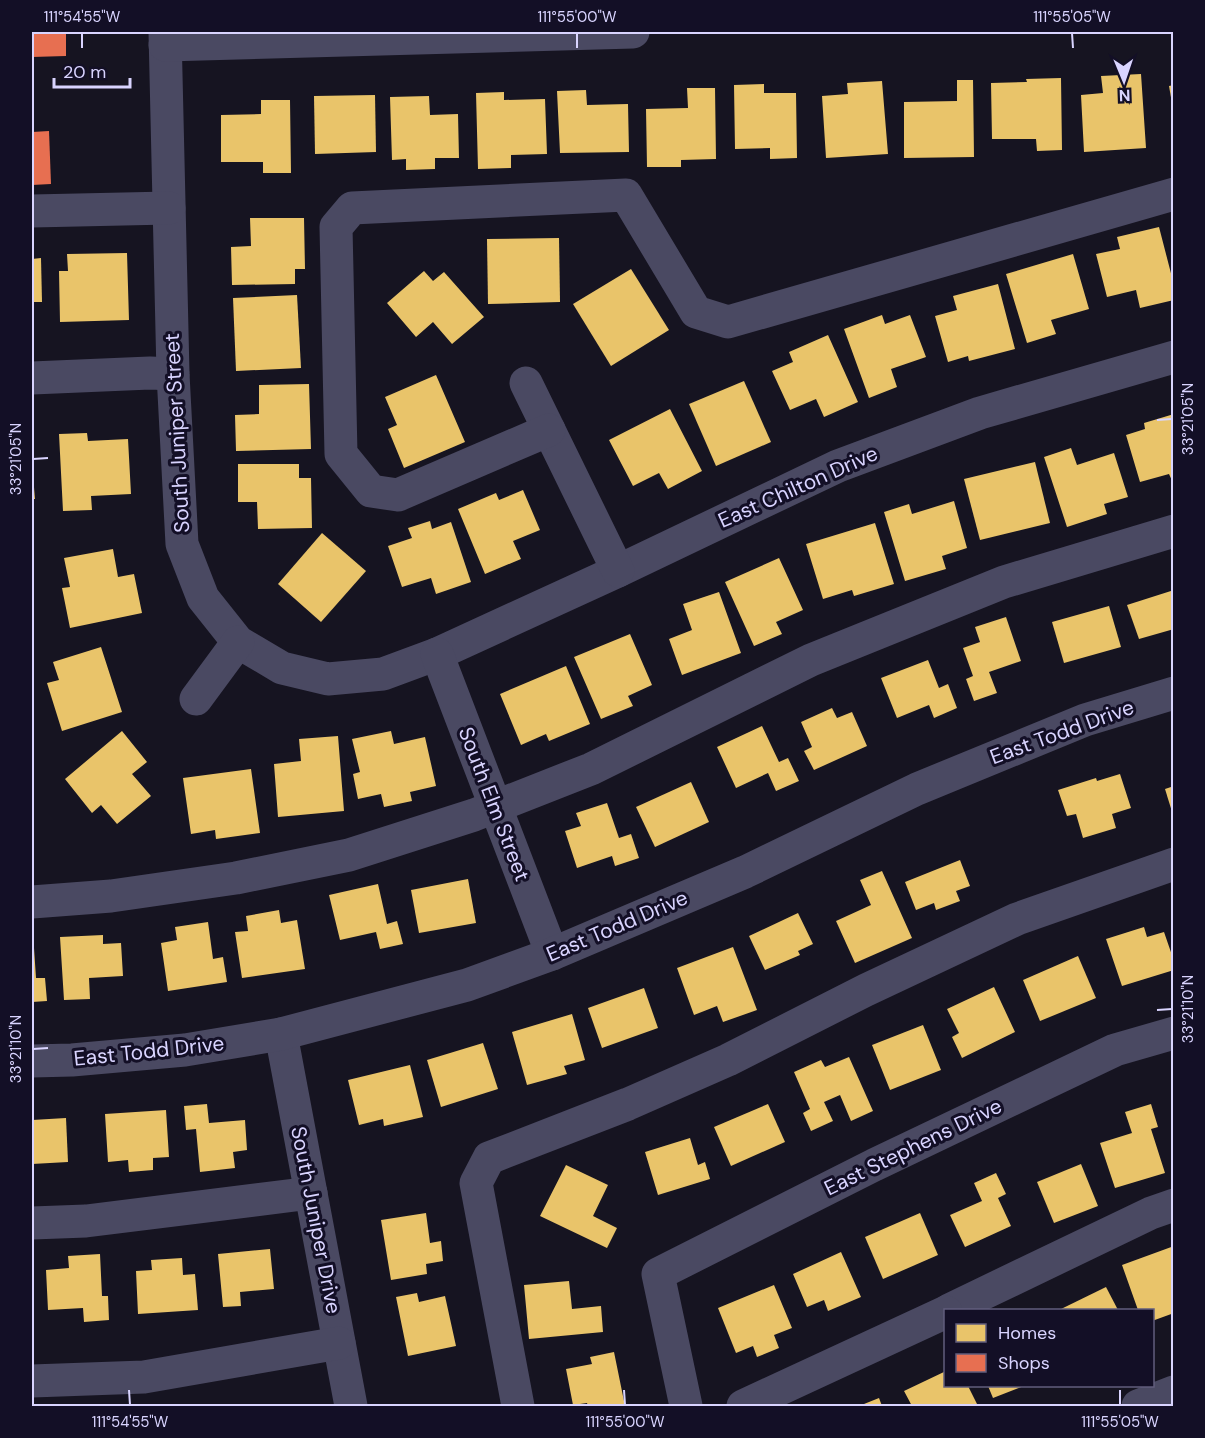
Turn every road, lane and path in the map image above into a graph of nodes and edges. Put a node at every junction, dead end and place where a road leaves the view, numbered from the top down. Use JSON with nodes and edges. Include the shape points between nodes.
{"nodes":[{"id":1,"x":633,"y":32,"type":"edge"},
{"id":2,"x":165,"y":38,"type":"edge"},
{"id":3,"x":1173,"y":194,"type":"edge"},
{"id":4,"x":169,"y":208,"type":"junction"},
{"id":5,"x":32,"y":211,"type":"edge"},
{"id":6,"x":1173,"y":357,"type":"edge"},
{"id":7,"x":173,"y":374,"type":"junction"},
{"id":8,"x":32,"y":378,"type":"edge"},
{"id":9,"x":526,"y":382,"type":"dead end"},
{"id":10,"x":549,"y":430,"type":"junction"},
{"id":11,"x":1173,"y":531,"type":"edge"},
{"id":12,"x":618,"y":571,"type":"junction"},
{"id":13,"x":238,"y":642,"type":"junction"},
{"id":14,"x":437,"y":654,"type":"junction"},
{"id":15,"x":1173,"y":693,"type":"edge"},
{"id":16,"x":196,"y":699,"type":"dead end"},
{"id":17,"x":496,"y":808,"type":"junction"},
{"id":18,"x":1173,"y":864,"type":"edge"},
{"id":19,"x":32,"y":902,"type":"edge"},
{"id":20,"x":552,"y":954,"type":"junction"},
{"id":21,"x":1173,"y":1032,"type":"edge"},
{"id":22,"x":281,"y":1034,"type":"junction"},
{"id":23,"x":32,"y":1061,"type":"edge"},
{"id":24,"x":311,"y":1193,"type":"junction"},
{"id":25,"x":1173,"y":1205,"type":"edge"},
{"id":26,"x":32,"y":1223,"type":"edge"},
{"id":27,"x":951,"y":1309,"type":"edge"},
{"id":28,"x":944,"y":1312,"type":"edge"},
{"id":29,"x":339,"y":1343,"type":"junction"},
{"id":30,"x":32,"y":1381,"type":"edge"},
{"id":31,"x":1173,"y":1392,"type":"edge"},
{"id":32,"x":351,"y":1407,"type":"edge"},
{"id":33,"x":518,"y":1407,"type":"edge"},
{"id":34,"x":686,"y":1407,"type":"edge"},
{"id":35,"x":743,"y":1407,"type":"edge"},
{"id":36,"x":1138,"y":1407,"type":"edge"}],
"edges":[{"from":1,"to":2,"type":"street"},
{"from":2,"to":4,"type":"street","name":"South Juniper Street"},
{"from":3,"to":10,"type":"street","via":[[728,322],[696,312],[626,195],[352,208],[336,227],[341,454],[371,491],[398,495]]},
{"from":4,"to":5,"type":"street"},
{"from":4,"to":7,"type":"street","name":"South Juniper Street"},
{"from":6,"to":12,"type":"street","name":"East Chilton Drive","via":[[980,412],[838,466]]},
{"from":7,"to":8,"type":"street"},
{"from":7,"to":13,"type":"street","name":"South Juniper Street","via":[[182,544],[203,598]]},
{"from":9,"to":10,"type":"street"},
{"from":10,"to":12,"type":"street"},
{"from":11,"to":17,"type":"street","via":[[1004,582],[812,660],[591,769]]},
{"from":12,"to":14,"type":"street","name":"East Chilton Drive"},
{"from":13,"to":14,"type":"street","name":"South Juniper Street","via":[[282,668],[328,679],[383,674]]},
{"from":13,"to":16,"type":"street"},
{"from":14,"to":17,"type":"street","name":"South Elm Street"},
{"from":15,"to":20,"type":"street","name":"East Todd Drive","via":[[1085,720],[916,789],[745,872]]},
{"from":17,"to":19,"type":"street","via":[[349,855],[236,878],[111,896]]},
{"from":17,"to":20,"type":"street","name":"South Elm Street"},
{"from":18,"to":33,"type":"street","via":[[1017,920],[728,1060],[489,1158],[476,1183]]},
{"from":20,"to":22,"type":"street","name":"East Todd Drive","via":[[467,985]]},
{"from":21,"to":34,"type":"street","name":"East Stephens Drive","via":[[1115,1050],[658,1274]]},
{"from":22,"to":23,"type":"street","name":"East Todd Drive","via":[[185,1050]]},
{"from":22,"to":24,"type":"street","name":"South Juniper Drive"},
{"from":24,"to":26,"type":"street","via":[[86,1221]]},
{"from":24,"to":29,"type":"street","name":"South Juniper Drive"},
{"from":25,"to":27,"type":"street"},
{"from":28,"to":35,"type":"street"},
{"from":29,"to":30,"type":"street","via":[[144,1377]]},
{"from":29,"to":32,"type":"street","name":"South Juniper Drive"},
{"from":31,"to":36,"type":"street"}]}
